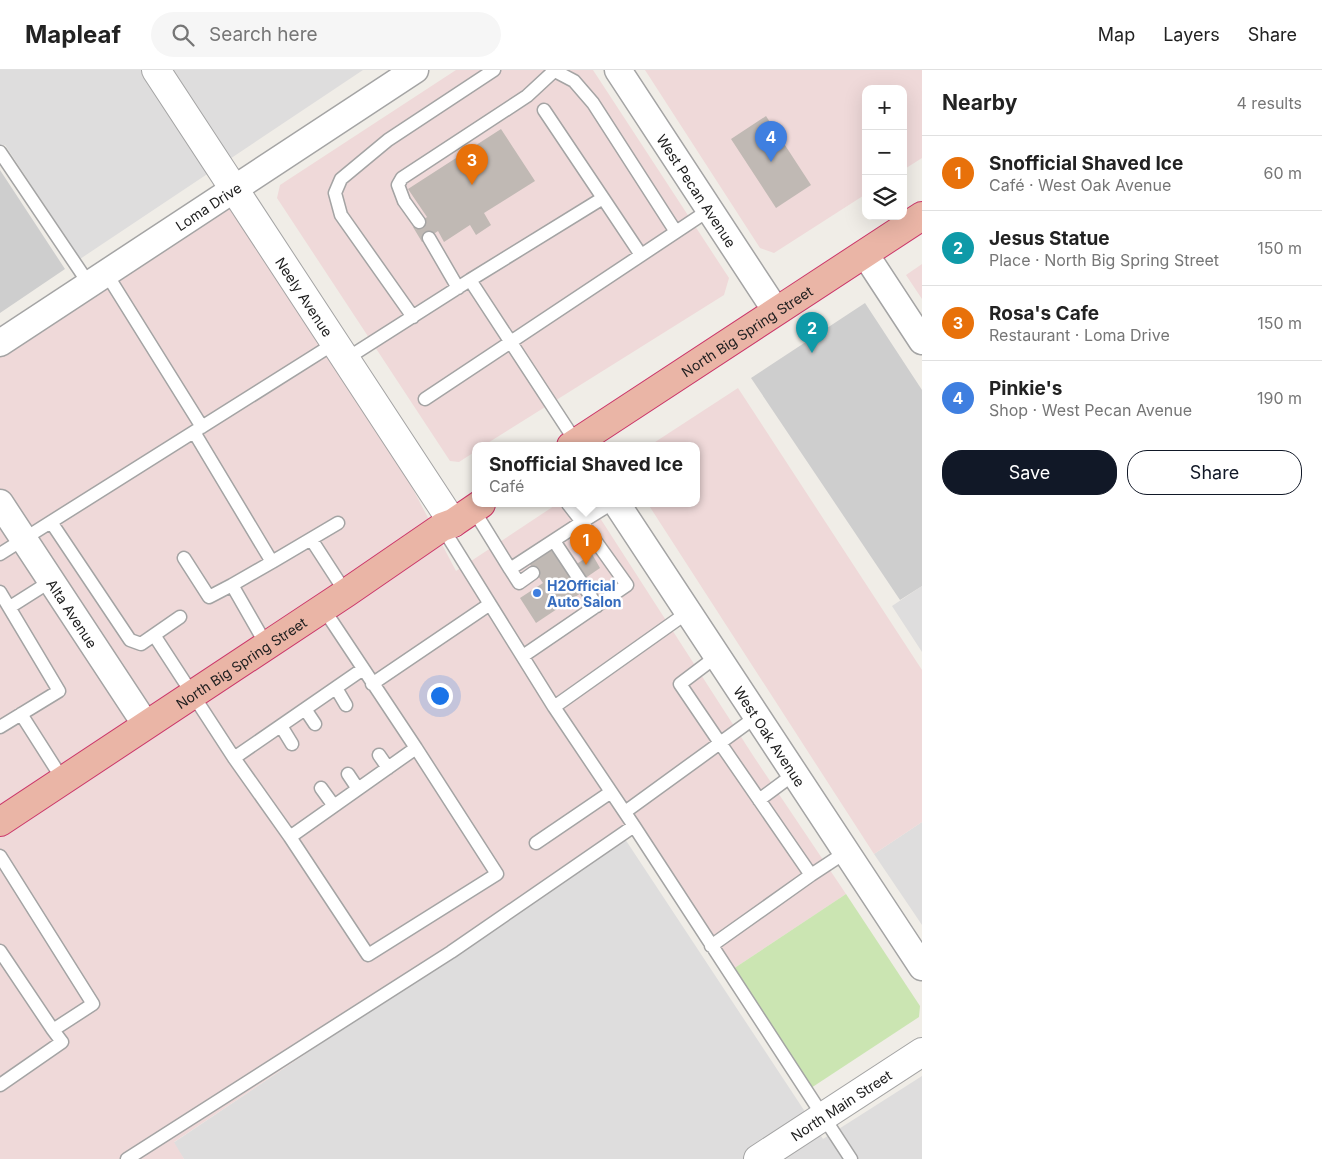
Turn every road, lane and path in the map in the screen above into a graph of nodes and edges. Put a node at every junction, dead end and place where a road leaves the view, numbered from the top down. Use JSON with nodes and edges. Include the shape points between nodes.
{"nodes":[{"id":1,"x":156,"y":70,"type":"edge"},
{"id":2,"x":494,"y":70,"type":"edge"},
{"id":3,"x":618,"y":70,"type":"edge"},
{"id":4,"x":555,"y":71,"type":"edge"},
{"id":5,"x":402,"y":74,"type":"edge"},
{"id":6,"x":544,"y":110,"type":"dead end"},
{"id":7,"x":0,"y":152,"type":"edge"},
{"id":8,"x":234,"y":189,"type":"junction"},
{"id":9,"x":603,"y":198,"type":"junction"},
{"id":10,"x":709,"y":210,"type":"junction"},
{"id":11,"x":922,"y":216,"type":"edge"},
{"id":12,"x":419,"y":222,"type":"dead end"},
{"id":13,"x":676,"y":232,"type":"junction"},
{"id":14,"x":428,"y":238,"type":"dead end"},
{"id":15,"x":865,"y":254,"type":"junction"},
{"id":16,"x":640,"y":255,"type":"junction"},
{"id":17,"x":97,"y":279,"type":"junction"},
{"id":18,"x":470,"y":280,"type":"junction"},
{"id":19,"x":458,"y":288,"type":"junction"},
{"id":20,"x":776,"y":311,"type":"junction"},
{"id":21,"x":413,"y":317,"type":"junction"},
{"id":22,"x":511,"y":341,"type":"junction"},
{"id":23,"x":922,"y":341,"type":"edge"},
{"id":24,"x":0,"y":342,"type":"edge"},
{"id":25,"x":341,"y":351,"type":"junction"},
{"id":26,"x":425,"y":399,"type":"dead end"},
{"id":27,"x":198,"y":430,"type":"junction"},
{"id":28,"x":573,"y":442,"type":"edge"},
{"id":29,"x":580,"y":442,"type":"edge"},
{"id":30,"x":0,"y":503,"type":"edge"},
{"id":31,"x":570,"y":507,"type":"edge"},
{"id":32,"x":606,"y":507,"type":"edge"},
{"id":33,"x":619,"y":507,"type":"edge"},
{"id":34,"x":462,"y":516,"type":"edge"},
{"id":35,"x":51,"y":522,"type":"junction"},
{"id":36,"x":582,"y":522,"type":"junction"},
{"id":37,"x":338,"y":524,"type":"dead end"},
{"id":38,"x":23,"y":539,"type":"junction"},
{"id":39,"x":311,"y":539,"type":"junction"},
{"id":40,"x":554,"y":541,"type":"junction"},
{"id":41,"x":0,"y":554,"type":"edge"},
{"id":42,"x":184,"y":558,"type":"dead end"},
{"id":43,"x":272,"y":562,"type":"junction"},
{"id":44,"x":510,"y":569,"type":"junction"},
{"id":45,"x":533,"y":573,"type":"dead end"},
{"id":46,"x":51,"y":581,"type":"junction"},
{"id":47,"x":232,"y":584,"type":"junction"},
{"id":48,"x":0,"y":592,"type":"edge"},
{"id":49,"x":346,"y":593,"type":"junction"},
{"id":50,"x":490,"y":604,"type":"junction"},
{"id":51,"x":10,"y":606,"type":"junction"},
{"id":52,"x":597,"y":606,"type":"junction"},
{"id":53,"x":323,"y":608,"type":"junction"},
{"id":54,"x":688,"y":612,"type":"junction"},
{"id":55,"x":180,"y":617,"type":"dead end"},
{"id":56,"x":154,"y":635,"type":"junction"},
{"id":57,"x":267,"y":646,"type":"junction"},
{"id":58,"x":523,"y":656,"type":"junction"},
{"id":59,"x":717,"y":656,"type":"junction"},
{"id":60,"x":363,"y":669,"type":"junction"},
{"id":61,"x":372,"y":684,"type":"junction"},
{"id":62,"x":336,"y":688,"type":"junction"},
{"id":63,"x":192,"y":694,"type":"junction"},
{"id":64,"x":346,"y":705,"type":"dead end"},
{"id":65,"x":554,"y":707,"type":"junction"},
{"id":66,"x":305,"y":709,"type":"junction"},
{"id":67,"x":21,"y":714,"type":"junction"},
{"id":68,"x":757,"y":716,"type":"junction"},
{"id":69,"x":315,"y":724,"type":"dead end"},
{"id":70,"x":146,"y":725,"type":"junction"},
{"id":71,"x":281,"y":726,"type":"junction"},
{"id":72,"x":0,"y":727,"type":"edge"},
{"id":73,"x":720,"y":743,"type":"junction"},
{"id":74,"x":292,"y":744,"type":"dead end"},
{"id":75,"x":416,"y":748,"type":"junction"},
{"id":76,"x":379,"y":755,"type":"dead end"},
{"id":77,"x":234,"y":758,"type":"junction"},
{"id":78,"x":388,"y":768,"type":"junction"},
{"id":79,"x":348,"y":774,"type":"dead end"},
{"id":80,"x":794,"y":774,"type":"junction"},
{"id":81,"x":63,"y":780,"type":"junction"},
{"id":82,"x":322,"y":788,"type":"dead end"},
{"id":83,"x":358,"y":789,"type":"junction"},
{"id":84,"x":612,"y":792,"type":"junction"},
{"id":85,"x":759,"y":800,"type":"junction"},
{"id":86,"x":334,"y":806,"type":"junction"},
{"id":87,"x":625,"y":812,"type":"junction"},
{"id":88,"x":0,"y":822,"type":"edge"},
{"id":89,"x":634,"y":826,"type":"junction"},
{"id":90,"x":290,"y":837,"type":"junction"},
{"id":91,"x":536,"y":843,"type":"dead end"},
{"id":92,"x":846,"y":852,"type":"junction"},
{"id":93,"x":0,"y":856,"type":"edge"},
{"id":94,"x":811,"y":875,"type":"junction"},
{"id":95,"x":711,"y":946,"type":"junction"},
{"id":96,"x":0,"y":951,"type":"edge"},
{"id":97,"x":922,"y":967,"type":"edge"},
{"id":98,"x":53,"y":1030,"type":"junction"},
{"id":99,"x":922,"y":1052,"type":"edge"},
{"id":100,"x":0,"y":1085,"type":"edge"},
{"id":101,"x":823,"y":1116,"type":"junction"},
{"id":102,"x":127,"y":1159,"type":"edge"},
{"id":103,"x":758,"y":1159,"type":"edge"},
{"id":104,"x":851,"y":1159,"type":"edge"}],
"edges":[{"from":1,"to":8,"type":"street","name":"Neely Avenue"},
{"from":2,"to":21,"type":"lane","via":[[388,140],[341,179],[335,193],[341,215]]},
{"from":3,"to":10,"type":"street","name":"West Pecan Avenue"},
{"from":4,"to":12,"type":"lane","via":[[527,96],[402,178],[398,184],[404,201]]},
{"from":4,"to":13,"type":"lane","via":[[574,82],[593,103]]},
{"from":5,"to":8,"type":"street","name":"Loma Drive"},
{"from":6,"to":9,"type":"lane"},
{"from":7,"to":17,"type":"lane"},
{"from":8,"to":17,"type":"street","name":"Loma Drive"},
{"from":8,"to":25,"type":"street","name":"Neely Avenue"},
{"from":9,"to":16,"type":"lane"},
{"from":9,"to":18,"type":"lane"},
{"from":10,"to":13,"type":"lane"},
{"from":10,"to":20,"type":"street","name":"West Pecan Avenue"},
{"from":11,"to":15,"type":"highway","name":"North Big Spring Street"},
{"from":13,"to":16,"type":"lane"},
{"from":14,"to":19,"type":"lane"},
{"from":15,"to":20,"type":"highway","name":"North Big Spring Street"},
{"from":15,"to":23,"type":"street"},
{"from":16,"to":22,"type":"lane"},
{"from":17,"to":24,"type":"street","name":"Loma Drive"},
{"from":17,"to":27,"type":"lane"},
{"from":18,"to":19,"type":"lane"},
{"from":18,"to":22,"type":"lane"},
{"from":19,"to":21,"type":"lane"},
{"from":20,"to":29,"type":"highway","name":"North Big Spring Street"},
{"from":21,"to":25,"type":"lane"},
{"from":22,"to":26,"type":"lane"},
{"from":22,"to":28,"type":"lane"},
{"from":25,"to":27,"type":"lane"},
{"from":25,"to":34,"type":"street","name":"Neely Avenue"},
{"from":27,"to":35,"type":"lane"},
{"from":27,"to":43,"type":"lane"},
{"from":30,"to":38,"type":"street","name":"Alta Avenue"},
{"from":31,"to":36,"type":"lane"},
{"from":32,"to":36,"type":"lane"},
{"from":33,"to":54,"type":"street","name":"West Oak Avenue"},
{"from":34,"to":44,"type":"lane"},
{"from":34,"to":49,"type":"highway","name":"North Big Spring Street"},
{"from":34,"to":50,"type":"lane"},
{"from":35,"to":38,"type":"lane"},
{"from":35,"to":56,"type":"lane","via":[[130,640],[141,644]]},
{"from":36,"to":40,"type":"lane"},
{"from":36,"to":52,"type":"lane","via":[[627,585]]},
{"from":37,"to":39,"type":"lane"},
{"from":38,"to":41,"type":"lane"},
{"from":38,"to":46,"type":"street","name":"Alta Avenue"},
{"from":39,"to":43,"type":"lane"},
{"from":39,"to":49,"type":"lane"},
{"from":40,"to":44,"type":"lane"},
{"from":40,"to":52,"type":"lane"},
{"from":42,"to":47,"type":"lane","via":[[209,597]]},
{"from":43,"to":47,"type":"lane"},
{"from":44,"to":45,"type":"lane","via":[[519,583]]},
{"from":46,"to":51,"type":"lane"},
{"from":46,"to":70,"type":"street","name":"Alta Avenue"},
{"from":47,"to":57,"type":"lane"},
{"from":48,"to":51,"type":"lane"},
{"from":49,"to":53,"type":"highway","name":"North Big Spring Street"},
{"from":50,"to":58,"type":"lane"},
{"from":50,"to":61,"type":"lane"},
{"from":51,"to":67,"type":"lane","via":[[59,691]]},
{"from":52,"to":58,"type":"lane"},
{"from":53,"to":57,"type":"highway","name":"North Big Spring Street"},
{"from":53,"to":60,"type":"lane"},
{"from":54,"to":59,"type":"street","name":"West Oak Avenue"},
{"from":54,"to":65,"type":"lane"},
{"from":55,"to":56,"type":"lane"},
{"from":56,"to":63,"type":"lane"},
{"from":57,"to":63,"type":"highway","name":"North Big Spring Street"},
{"from":58,"to":65,"type":"lane"},
{"from":59,"to":68,"type":"street","name":"West Oak Avenue"},
{"from":59,"to":73,"type":"lane","via":[[680,684]]},
{"from":60,"to":61,"type":"lane"},
{"from":60,"to":62,"type":"lane"},
{"from":61,"to":75,"type":"lane"},
{"from":62,"to":64,"type":"lane"},
{"from":62,"to":66,"type":"lane"},
{"from":63,"to":70,"type":"highway","name":"North Big Spring Street"},
{"from":63,"to":77,"type":"lane"},
{"from":65,"to":84,"type":"lane"},
{"from":66,"to":69,"type":"lane"},
{"from":66,"to":71,"type":"lane"},
{"from":67,"to":72,"type":"lane"},
{"from":67,"to":81,"type":"lane"},
{"from":68,"to":73,"type":"lane"},
{"from":68,"to":80,"type":"street","name":"West Oak Avenue"},
{"from":70,"to":81,"type":"highway","name":"North Big Spring Street"},
{"from":71,"to":74,"type":"lane"},
{"from":71,"to":77,"type":"lane"},
{"from":73,"to":85,"type":"lane"},
{"from":73,"to":87,"type":"lane"},
{"from":75,"to":78,"type":"lane"},
{"from":75,"to":90,"type":"lane","via":[[497,874],[368,955]]},
{"from":76,"to":78,"type":"lane"},
{"from":77,"to":90,"type":"lane"},
{"from":78,"to":83,"type":"lane"},
{"from":79,"to":83,"type":"lane"},
{"from":80,"to":85,"type":"lane"},
{"from":80,"to":92,"type":"street","name":"West Oak Avenue"},
{"from":81,"to":88,"type":"highway","name":"North Big Spring Street"},
{"from":82,"to":86,"type":"lane"},
{"from":83,"to":86,"type":"lane"},
{"from":84,"to":87,"type":"lane"},
{"from":84,"to":91,"type":"lane"},
{"from":85,"to":94,"type":"lane"},
{"from":86,"to":90,"type":"lane"},
{"from":87,"to":89,"type":"lane"},
{"from":89,"to":95,"type":"lane"},
{"from":89,"to":102,"type":"lane","via":[[451,952]]},
{"from":92,"to":94,"type":"lane"},
{"from":92,"to":97,"type":"street","name":"West Oak Avenue"},
{"from":93,"to":98,"type":"lane","via":[[93,1004]]},
{"from":94,"to":95,"type":"lane"},
{"from":95,"to":101,"type":"lane"},
{"from":96,"to":98,"type":"lane"},
{"from":98,"to":100,"type":"lane","via":[[62,1042]]},
{"from":99,"to":101,"type":"street","name":"North Main Street"},
{"from":101,"to":103,"type":"street","name":"North Main Street"},
{"from":101,"to":104,"type":"lane"}]}
